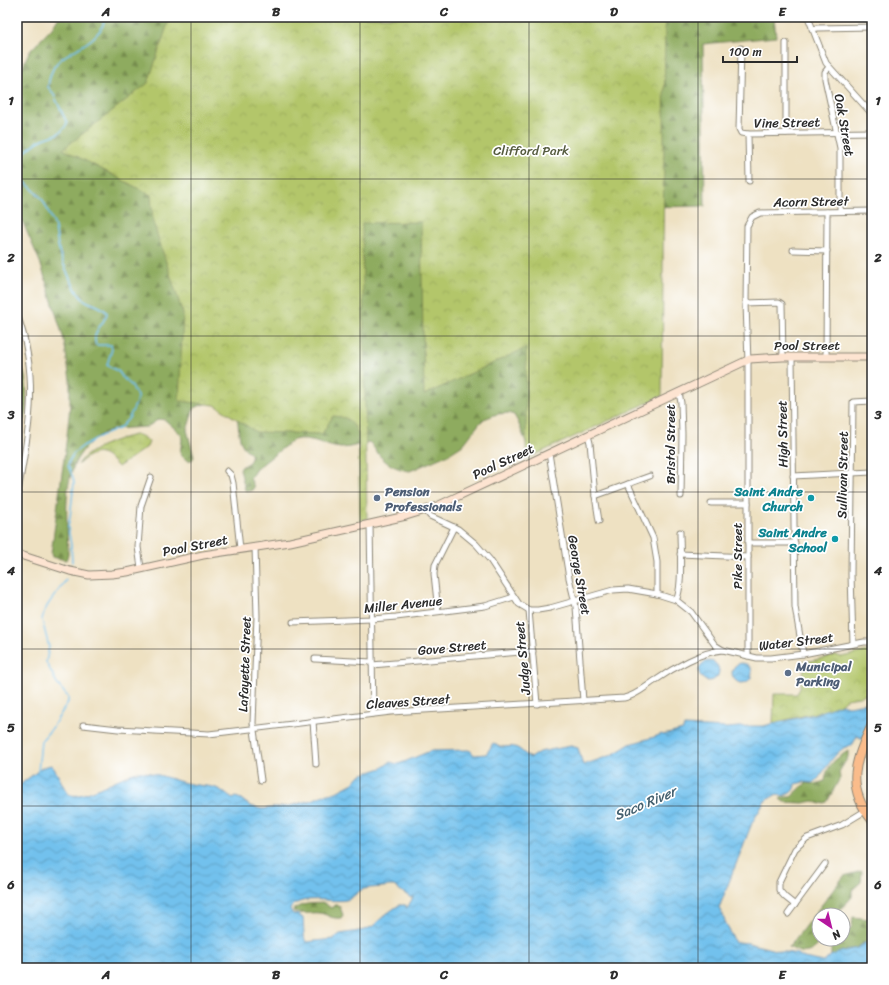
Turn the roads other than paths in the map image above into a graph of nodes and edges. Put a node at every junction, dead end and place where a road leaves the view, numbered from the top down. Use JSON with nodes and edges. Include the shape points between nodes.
{"nodes":[{"id":1,"x":808,"y":17,"type":"edge"},
{"id":2,"x":872,"y":27,"type":"edge"},
{"id":3,"x":812,"y":29,"type":"junction"},
{"id":4,"x":786,"y":44,"type":"dead end"},
{"id":5,"x":740,"y":48,"type":"dead end"},
{"id":6,"x":828,"y":67,"type":"junction"},
{"id":7,"x":872,"y":114,"type":"edge"},
{"id":8,"x":837,"y":132,"type":"junction"},
{"id":9,"x":872,"y":132,"type":"edge"},
{"id":10,"x":786,"y":133,"type":"junction"},
{"id":11,"x":748,"y":134,"type":"junction"},
{"id":12,"x":749,"y":181,"type":"dead end"},
{"id":13,"x":840,"y":211,"type":"junction"},
{"id":14,"x":872,"y":211,"type":"edge"},
{"id":15,"x":827,"y":212,"type":"junction"},
{"id":16,"x":752,"y":217,"type":"joint"},
{"id":17,"x":794,"y":250,"type":"dead end"},
{"id":18,"x":827,"y":252,"type":"junction"},
{"id":19,"x":746,"y":303,"type":"junction"},
{"id":20,"x":17,"y":314,"type":"edge"},
{"id":21,"x":783,"y":357,"type":"junction"},
{"id":22,"x":792,"y":357,"type":"junction"},
{"id":23,"x":826,"y":357,"type":"junction"},
{"id":24,"x":872,"y":357,"type":"edge"},
{"id":25,"x":748,"y":360,"type":"junction"},
{"id":26,"x":679,"y":392,"type":"junction"},
{"id":27,"x":872,"y":401,"type":"edge"},
{"id":28,"x":588,"y":435,"type":"junction"},
{"id":29,"x":549,"y":453,"type":"junction"},
{"id":30,"x":227,"y":471,"type":"dead end"},
{"id":31,"x":872,"y":472,"type":"edge"},
{"id":32,"x":853,"y":473,"type":"junction"},
{"id":33,"x":650,"y":476,"type":"dead end"},
{"id":34,"x":793,"y":476,"type":"junction"},
{"id":35,"x":151,"y":477,"type":"dead end"},
{"id":36,"x":628,"y":484,"type":"junction"},
{"id":37,"x":595,"y":496,"type":"junction"},
{"id":38,"x":681,"y":496,"type":"dead end"},
{"id":39,"x":17,"y":498,"type":"edge"},
{"id":40,"x":711,"y":503,"type":"dead end"},
{"id":41,"x":748,"y":503,"type":"junction"},
{"id":42,"x":425,"y":510,"type":"junction"},
{"id":43,"x":599,"y":521,"type":"dead end"},
{"id":44,"x":370,"y":524,"type":"junction"},
{"id":45,"x":454,"y":527,"type":"junction"},
{"id":46,"x":680,"y":532,"type":"dead end"},
{"id":47,"x":748,"y":543,"type":"junction"},
{"id":48,"x":795,"y":543,"type":"junction"},
{"id":49,"x":255,"y":547,"type":"junction"},
{"id":50,"x":240,"y":549,"type":"junction"},
{"id":51,"x":17,"y":554,"type":"edge"},
{"id":52,"x":680,"y":554,"type":"junction"},
{"id":53,"x":748,"y":557,"type":"junction"},
{"id":54,"x":141,"y":568,"type":"junction"},
{"id":55,"x":657,"y":594,"type":"junction"},
{"id":56,"x":514,"y":597,"type":"junction"},
{"id":57,"x":676,"y":600,"type":"junction"},
{"id":58,"x":575,"y":602,"type":"junction"},
{"id":59,"x":528,"y":610,"type":"junction"},
{"id":60,"x":438,"y":611,"type":"junction"},
{"id":61,"x":372,"y":619,"type":"junction"},
{"id":62,"x":293,"y":622,"type":"dead end"},
{"id":63,"x":872,"y":642,"type":"edge"},
{"id":64,"x":853,"y":644,"type":"junction"},
{"id":65,"x":723,"y":650,"type":"junction"},
{"id":66,"x":533,"y":651,"type":"junction"},
{"id":67,"x":803,"y":654,"type":"junction"},
{"id":68,"x":748,"y":656,"type":"junction"},
{"id":69,"x":315,"y":659,"type":"dead end"},
{"id":70,"x":372,"y":663,"type":"junction"},
{"id":71,"x":583,"y":701,"type":"junction"},
{"id":72,"x":537,"y":704,"type":"junction"},
{"id":73,"x":373,"y":714,"type":"junction"},
{"id":74,"x":313,"y":722,"type":"junction"},
{"id":75,"x":83,"y":725,"type":"dead end"},
{"id":76,"x":872,"y":725,"type":"edge"},
{"id":77,"x":254,"y":729,"type":"junction"},
{"id":78,"x":316,"y":764,"type":"dead end"},
{"id":79,"x":261,"y":780,"type":"dead end"},
{"id":80,"x":865,"y":811,"type":"junction"},
{"id":81,"x":872,"y":820,"type":"edge"},
{"id":82,"x":826,"y":864,"type":"dead end"},
{"id":83,"x":795,"y":905,"type":"junction"},
{"id":84,"x":788,"y":914,"type":"dead end"}],
"edges":[{"from":1,"to":3,"type":"street"},
{"from":2,"to":3,"type":"street"},
{"from":3,"to":6,"type":"street"},
{"from":4,"to":10,"type":"street"},
{"from":5,"to":11,"type":"street","name":"Vine Street","via":[[739,129],[741,133]]},
{"from":6,"to":7,"type":"street"},
{"from":6,"to":8,"type":"street","name":"Oak Street","via":[[825,77]]},
{"from":8,"to":9,"type":"street","name":"Vine Street"},
{"from":8,"to":10,"type":"street","name":"Vine Street"},
{"from":8,"to":13,"type":"street","name":"Oak Street","via":[[840,154]]},
{"from":10,"to":11,"type":"street","name":"Vine Street"},
{"from":11,"to":12,"type":"street"},
{"from":13,"to":14,"type":"street","name":"Acorn Street"},
{"from":13,"to":15,"type":"street","name":"Acorn Street"},
{"from":15,"to":16,"type":"street","name":"Acorn Street","via":[[766,212]]},
{"from":15,"to":18,"type":"street"},
{"from":16,"to":19,"type":"street","name":"Pike Street","via":[[747,227]]},
{"from":17,"to":18,"type":"street"},
{"from":18,"to":23,"type":"street"},
{"from":19,"to":21,"type":"street","via":[[782,304]]},
{"from":19,"to":25,"type":"street","name":"Pike Street"},
{"from":20,"to":39,"type":"street","via":[[28,355],[31,392],[28,434]]},
{"from":21,"to":22,"type":"main road","name":"Pool Street"},
{"from":21,"to":25,"type":"main road","name":"Pool Street"},
{"from":22,"to":23,"type":"main road","name":"Pool Street"},
{"from":22,"to":34,"type":"street","name":"High Street"},
{"from":23,"to":24,"type":"main road","name":"Pool Street"},
{"from":25,"to":26,"type":"main road","name":"Pool Street"},
{"from":25,"to":41,"type":"street","name":"Pike Street"},
{"from":26,"to":28,"type":"main road","name":"Pool Street"},
{"from":26,"to":38,"type":"street","name":"Bristol Street","via":[[682,434]]},
{"from":27,"to":32,"type":"street","name":"Sullivan Street","via":[[854,402]]},
{"from":28,"to":29,"type":"main road","name":"Pool Street"},
{"from":28,"to":37,"type":"street"},
{"from":29,"to":42,"type":"main road","name":"Pool Street"},
{"from":29,"to":58,"type":"street","name":"George Street"},
{"from":30,"to":50,"type":"street","via":[[231,475],[234,487]]},
{"from":31,"to":32,"type":"street"},
{"from":32,"to":34,"type":"street"},
{"from":32,"to":64,"type":"street","name":"Sullivan Street"},
{"from":33,"to":36,"type":"street"},
{"from":34,"to":48,"type":"street","name":"High Street"},
{"from":35,"to":54,"type":"street","via":[[141,506],[138,547]]},
{"from":36,"to":37,"type":"street"},
{"from":36,"to":55,"type":"street","via":[[653,538],[657,562]]},
{"from":37,"to":43,"type":"street"},
{"from":40,"to":41,"type":"street"},
{"from":41,"to":47,"type":"street","name":"Pike Street"},
{"from":42,"to":44,"type":"main road","name":"Pool Street"},
{"from":42,"to":45,"type":"street","via":[[430,516]]},
{"from":44,"to":49,"type":"main road","name":"Pool Street"},
{"from":44,"to":61,"type":"street"},
{"from":45,"to":56,"type":"street","via":[[482,550]]},
{"from":45,"to":60,"type":"street","via":[[435,565]]},
{"from":46,"to":52,"type":"street"},
{"from":47,"to":48,"type":"street"},
{"from":47,"to":53,"type":"street","name":"Pike Street"},
{"from":48,"to":67,"type":"street","name":"High Street","via":[[795,607]]},
{"from":49,"to":50,"type":"main road","name":"Pool Street"},
{"from":49,"to":77,"type":"street","name":"Lafayette Street","via":[[257,616]]},
{"from":50,"to":54,"type":"main road","name":"Pool Street"},
{"from":51,"to":54,"type":"main road","name":"Pool Street","via":[[89,575],[120,574]]},
{"from":52,"to":53,"type":"street"},
{"from":52,"to":57,"type":"street","via":[[679,592]]},
{"from":53,"to":68,"type":"street","name":"Pike Street"},
{"from":55,"to":57,"type":"street"},
{"from":55,"to":58,"type":"street","via":[[617,589]]},
{"from":56,"to":59,"type":"street"},
{"from":56,"to":60,"type":"street","name":"Miller Avenue","via":[[485,606]]},
{"from":57,"to":65,"type":"street","via":[[691,612],[713,643]]},
{"from":58,"to":59,"type":"street"},
{"from":58,"to":71,"type":"street","name":"George Street"},
{"from":59,"to":66,"type":"street","name":"Judge Street"},
{"from":60,"to":61,"type":"street","name":"Miller Avenue"},
{"from":61,"to":62,"type":"street","name":"Miller Avenue"},
{"from":61,"to":70,"type":"street"},
{"from":63,"to":64,"type":"street","name":"Water Street"},
{"from":64,"to":67,"type":"street","name":"Water Street"},
{"from":65,"to":68,"type":"street","name":"Water Street"},
{"from":65,"to":71,"type":"street","name":"Cleaves Street","via":[[679,665],[628,698]]},
{"from":66,"to":70,"type":"street","name":"Gove Street"},
{"from":66,"to":72,"type":"street","name":"Judge Street"},
{"from":67,"to":68,"type":"street","name":"Water Street","via":[[759,659]]},
{"from":69,"to":70,"type":"street","name":"Gove Street"},
{"from":70,"to":73,"type":"street"},
{"from":71,"to":72,"type":"street","name":"Cleaves Street"},
{"from":72,"to":73,"type":"street","name":"Cleaves Street"},
{"from":73,"to":74,"type":"street","name":"Cleaves Street"},
{"from":74,"to":77,"type":"street","name":"Cleaves Street"},
{"from":74,"to":78,"type":"street"},
{"from":75,"to":77,"type":"street","name":"Cleaves Street","via":[[199,734]]},
{"from":76,"to":80,"type":"main road","via":[[855,768],[857,796]]},
{"from":77,"to":79,"type":"street","name":"Lafayette Street"},
{"from":80,"to":81,"type":"main road"},
{"from":80,"to":83,"type":"street","via":[[842,826],[807,838],[796,849],[779,882],[779,890]]},
{"from":82,"to":83,"type":"street"},
{"from":83,"to":84,"type":"street"}]}
